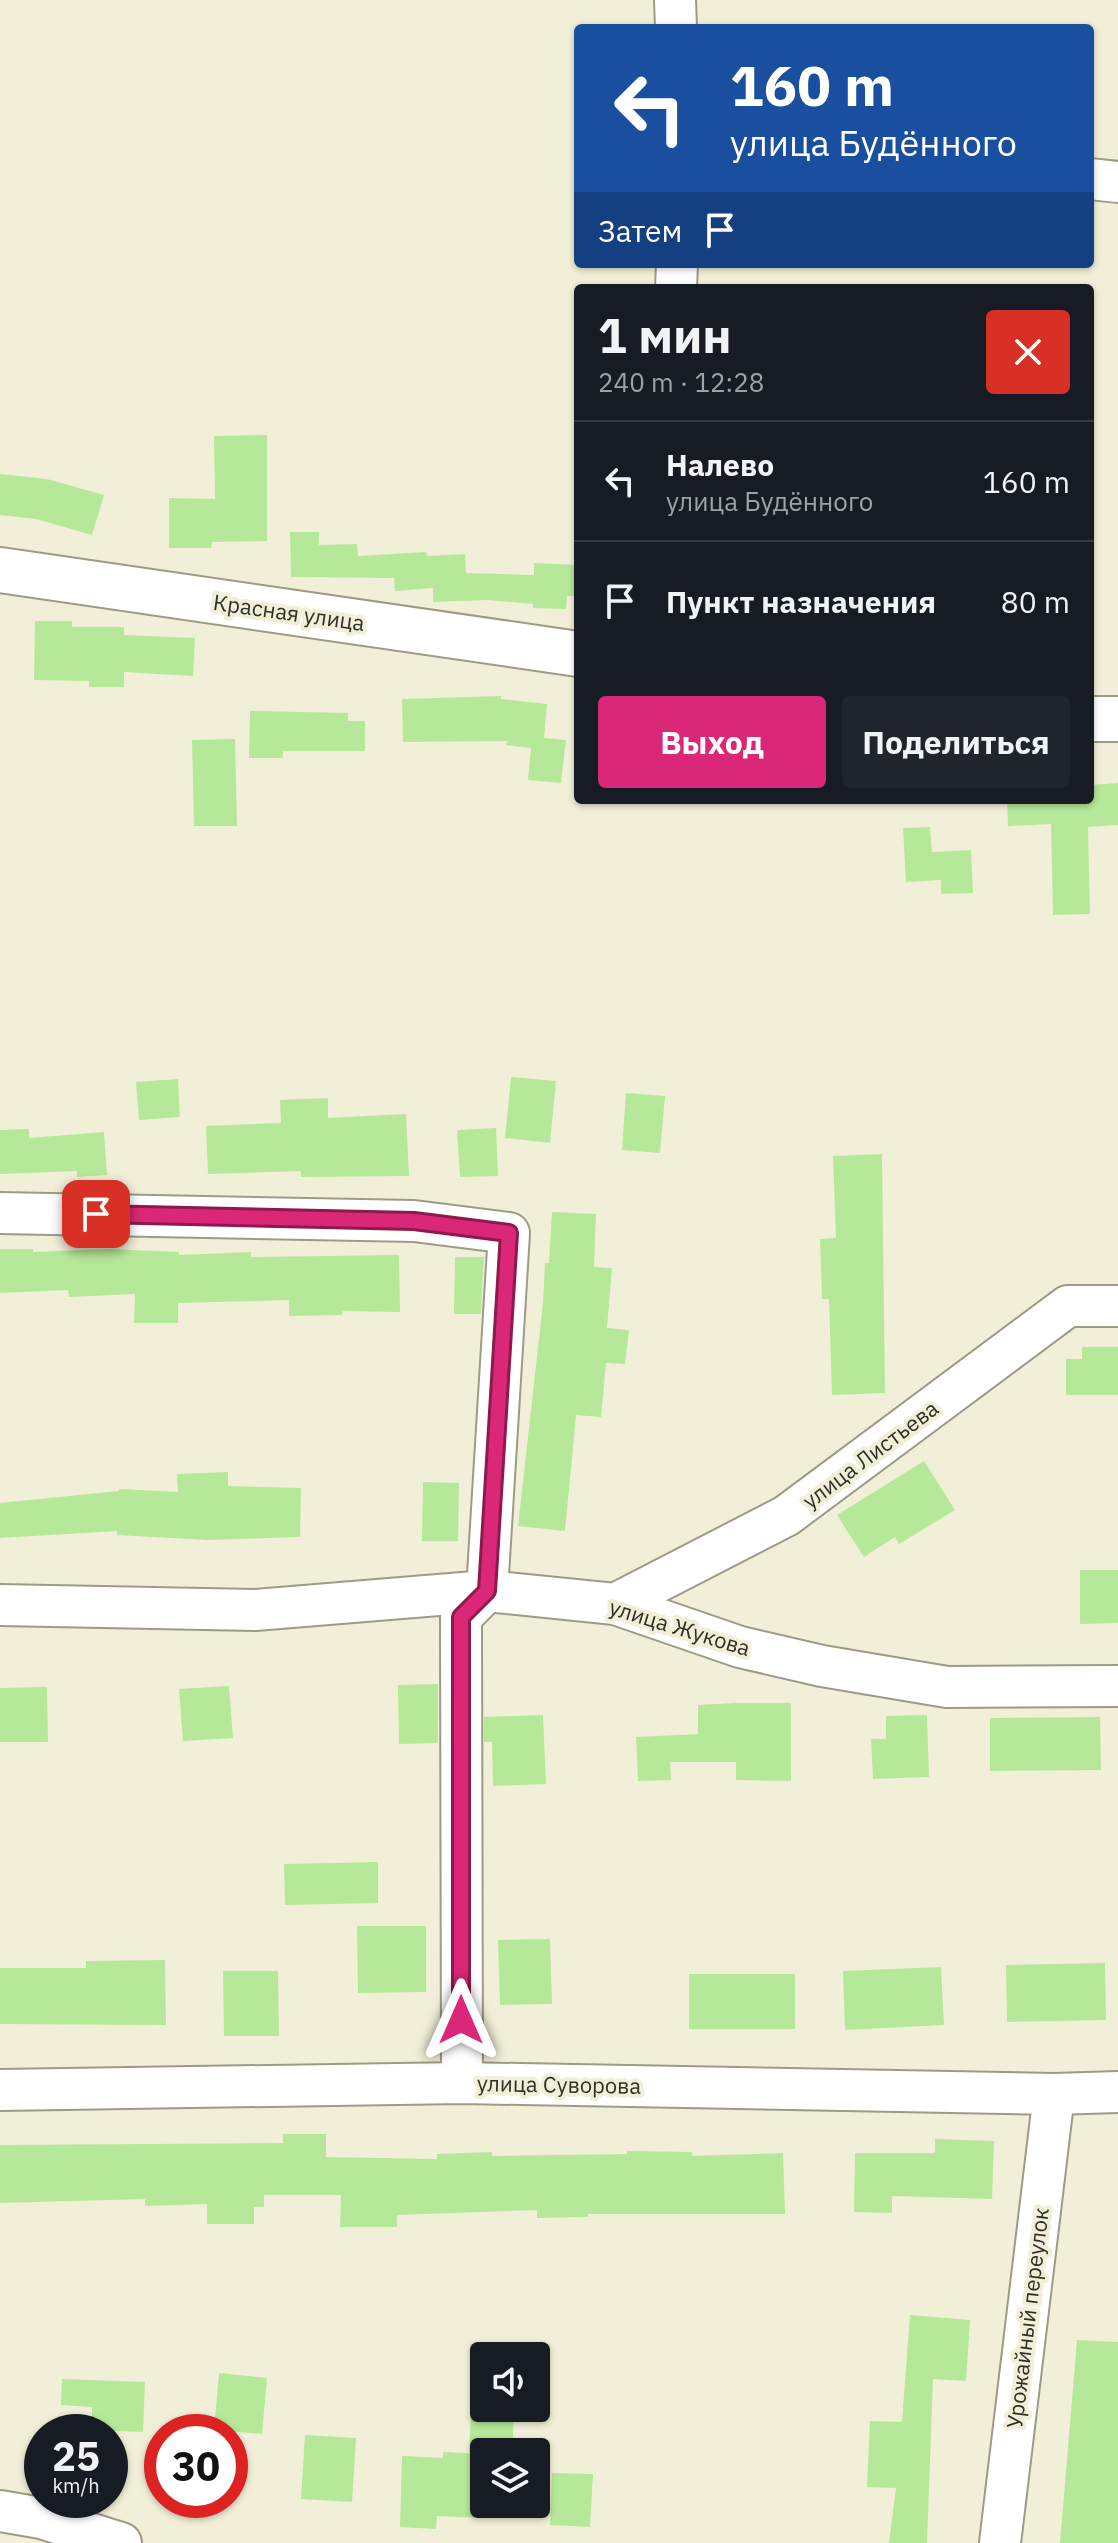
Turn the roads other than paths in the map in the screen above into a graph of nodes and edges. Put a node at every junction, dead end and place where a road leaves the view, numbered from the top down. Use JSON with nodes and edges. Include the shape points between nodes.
{"nodes":[{"id":1,"x":675,"y":0,"type":"edge"},
{"id":2,"x":676,"y":24,"type":"edge"},
{"id":3,"x":1094,"y":179,"type":"edge"},
{"id":4,"x":1118,"y":182,"type":"edge"},
{"id":5,"x":0,"y":570,"type":"edge"},
{"id":6,"x":574,"y":653,"type":"edge"},
{"id":7,"x":1094,"y":719,"type":"edge"},
{"id":8,"x":1118,"y":719,"type":"edge"},
{"id":9,"x":0,"y":1213,"type":"edge"},
{"id":10,"x":1118,"y":1306,"type":"edge"},
{"id":11,"x":487,"y":1591,"type":"junction"},
{"id":12,"x":615,"y":1604,"type":"junction"},
{"id":13,"x":0,"y":1605,"type":"edge"},
{"id":14,"x":1118,"y":1686,"type":"edge"},
{"id":15,"x":462,"y":2083,"type":"junction"},
{"id":16,"x":0,"y":2090,"type":"edge"},
{"id":17,"x":1118,"y":2092,"type":"edge"},
{"id":18,"x":1054,"y":2094,"type":"junction"},
{"id":19,"x":0,"y":2511,"type":"edge"},
{"id":20,"x":121,"y":2543,"type":"edge"},
{"id":21,"x":1000,"y":2543,"type":"edge"}],
"edges":[{"from":1,"to":2,"type":"street"},
{"from":3,"to":4,"type":"street"},
{"from":5,"to":6,"type":"main road","name":"Красная улица"},
{"from":7,"to":8,"type":"main road"},
{"from":9,"to":11,"type":"street","via":[[414,1221],[509,1233]]},
{"from":10,"to":12,"type":"street","name":"улица Листьева","via":[[1068,1306],[786,1516]]},
{"from":11,"to":12,"type":"street","name":"улица Жукова"},
{"from":11,"to":13,"type":"street","name":"улица Жукова","via":[[255,1610]]},
{"from":11,"to":15,"type":"street","via":[[461,1617]]},
{"from":12,"to":14,"type":"street","name":"улица Жукова","via":[[740,1647],[916,1682],[947,1687]]},
{"from":15,"to":16,"type":"street","name":"улица Суворова"},
{"from":15,"to":18,"type":"street","name":"улица Суворова"},
{"from":17,"to":18,"type":"street","name":"улица Суворова"},
{"from":18,"to":21,"type":"street","name":"Урожайный переулок"},
{"from":19,"to":20,"type":"street"}]}
